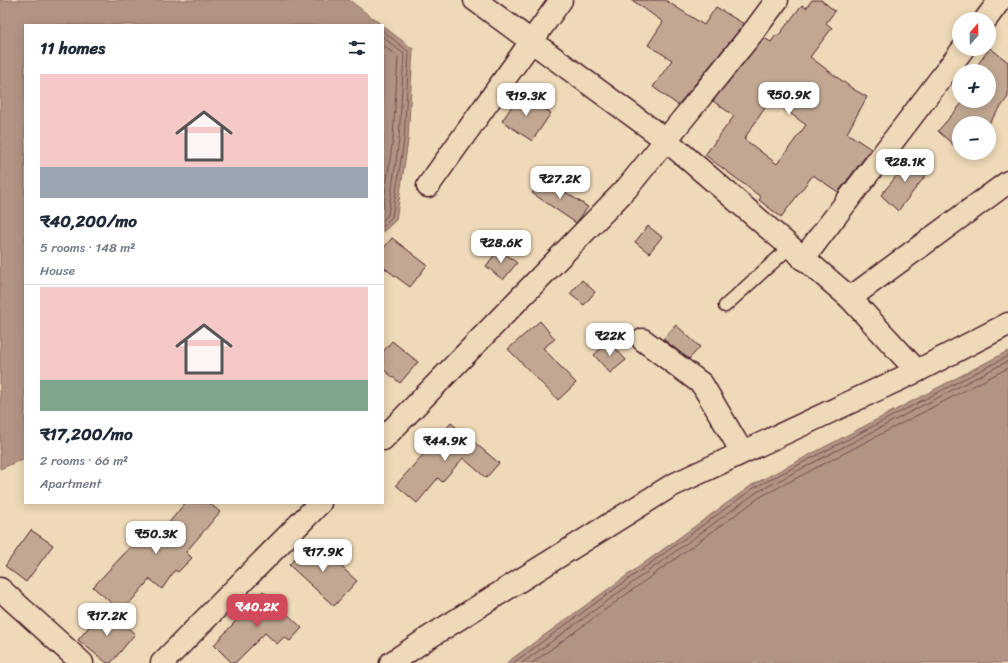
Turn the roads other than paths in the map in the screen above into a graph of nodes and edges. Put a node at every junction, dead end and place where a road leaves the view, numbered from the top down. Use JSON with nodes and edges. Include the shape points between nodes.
{"nodes":[{"id":1,"x":475,"y":0,"type":"edge"},
{"id":2,"x":562,"y":0,"type":"edge"},
{"id":3,"x":777,"y":0,"type":"edge"},
{"id":4,"x":1000,"y":0,"type":"edge"},
{"id":5,"x":991,"y":12,"type":"edge"},
{"id":6,"x":531,"y":41,"type":"junction"},
{"id":7,"x":957,"y":56,"type":"edge"},
{"id":8,"x":666,"y":140,"type":"junction"},
{"id":9,"x":1008,"y":182,"type":"edge"},
{"id":10,"x":428,"y":186,"type":"dead end"},
{"id":11,"x":796,"y":253,"type":"junction"},
{"id":12,"x":850,"y":298,"type":"junction"},
{"id":13,"x":725,"y":306,"type":"dead end"},
{"id":14,"x":1008,"y":324,"type":"edge"},
{"id":15,"x":642,"y":340,"type":"dead end"},
{"id":16,"x":917,"y":370,"type":"junction"},
{"id":17,"x":384,"y":438,"type":"edge"},
{"id":18,"x":742,"y":452,"type":"junction"},
{"id":19,"x":319,"y":504,"type":"edge"},
{"id":20,"x":0,"y":589,"type":"edge"},
{"id":21,"x":82,"y":663,"type":"edge"},
{"id":22,"x":162,"y":663,"type":"edge"},
{"id":23,"x":391,"y":663,"type":"edge"}],
"edges":[{"from":1,"to":6,"type":"street"},
{"from":2,"to":6,"type":"street"},
{"from":3,"to":8,"type":"street"},
{"from":4,"to":5,"type":"street"},
{"from":6,"to":8,"type":"street"},
{"from":6,"to":10,"type":"street"},
{"from":7,"to":11,"type":"street"},
{"from":8,"to":11,"type":"street"},
{"from":8,"to":17,"type":"street","via":[[626,188]]},
{"from":9,"to":12,"type":"street"},
{"from":11,"to":12,"type":"street"},
{"from":11,"to":13,"type":"lane"},
{"from":12,"to":16,"type":"street"},
{"from":14,"to":16,"type":"street"},
{"from":15,"to":18,"type":"street","via":[[702,384]]},
{"from":16,"to":18,"type":"street"},
{"from":18,"to":23,"type":"street","via":[[671,486]]},
{"from":19,"to":22,"type":"street"},
{"from":20,"to":21,"type":"street"}]}
